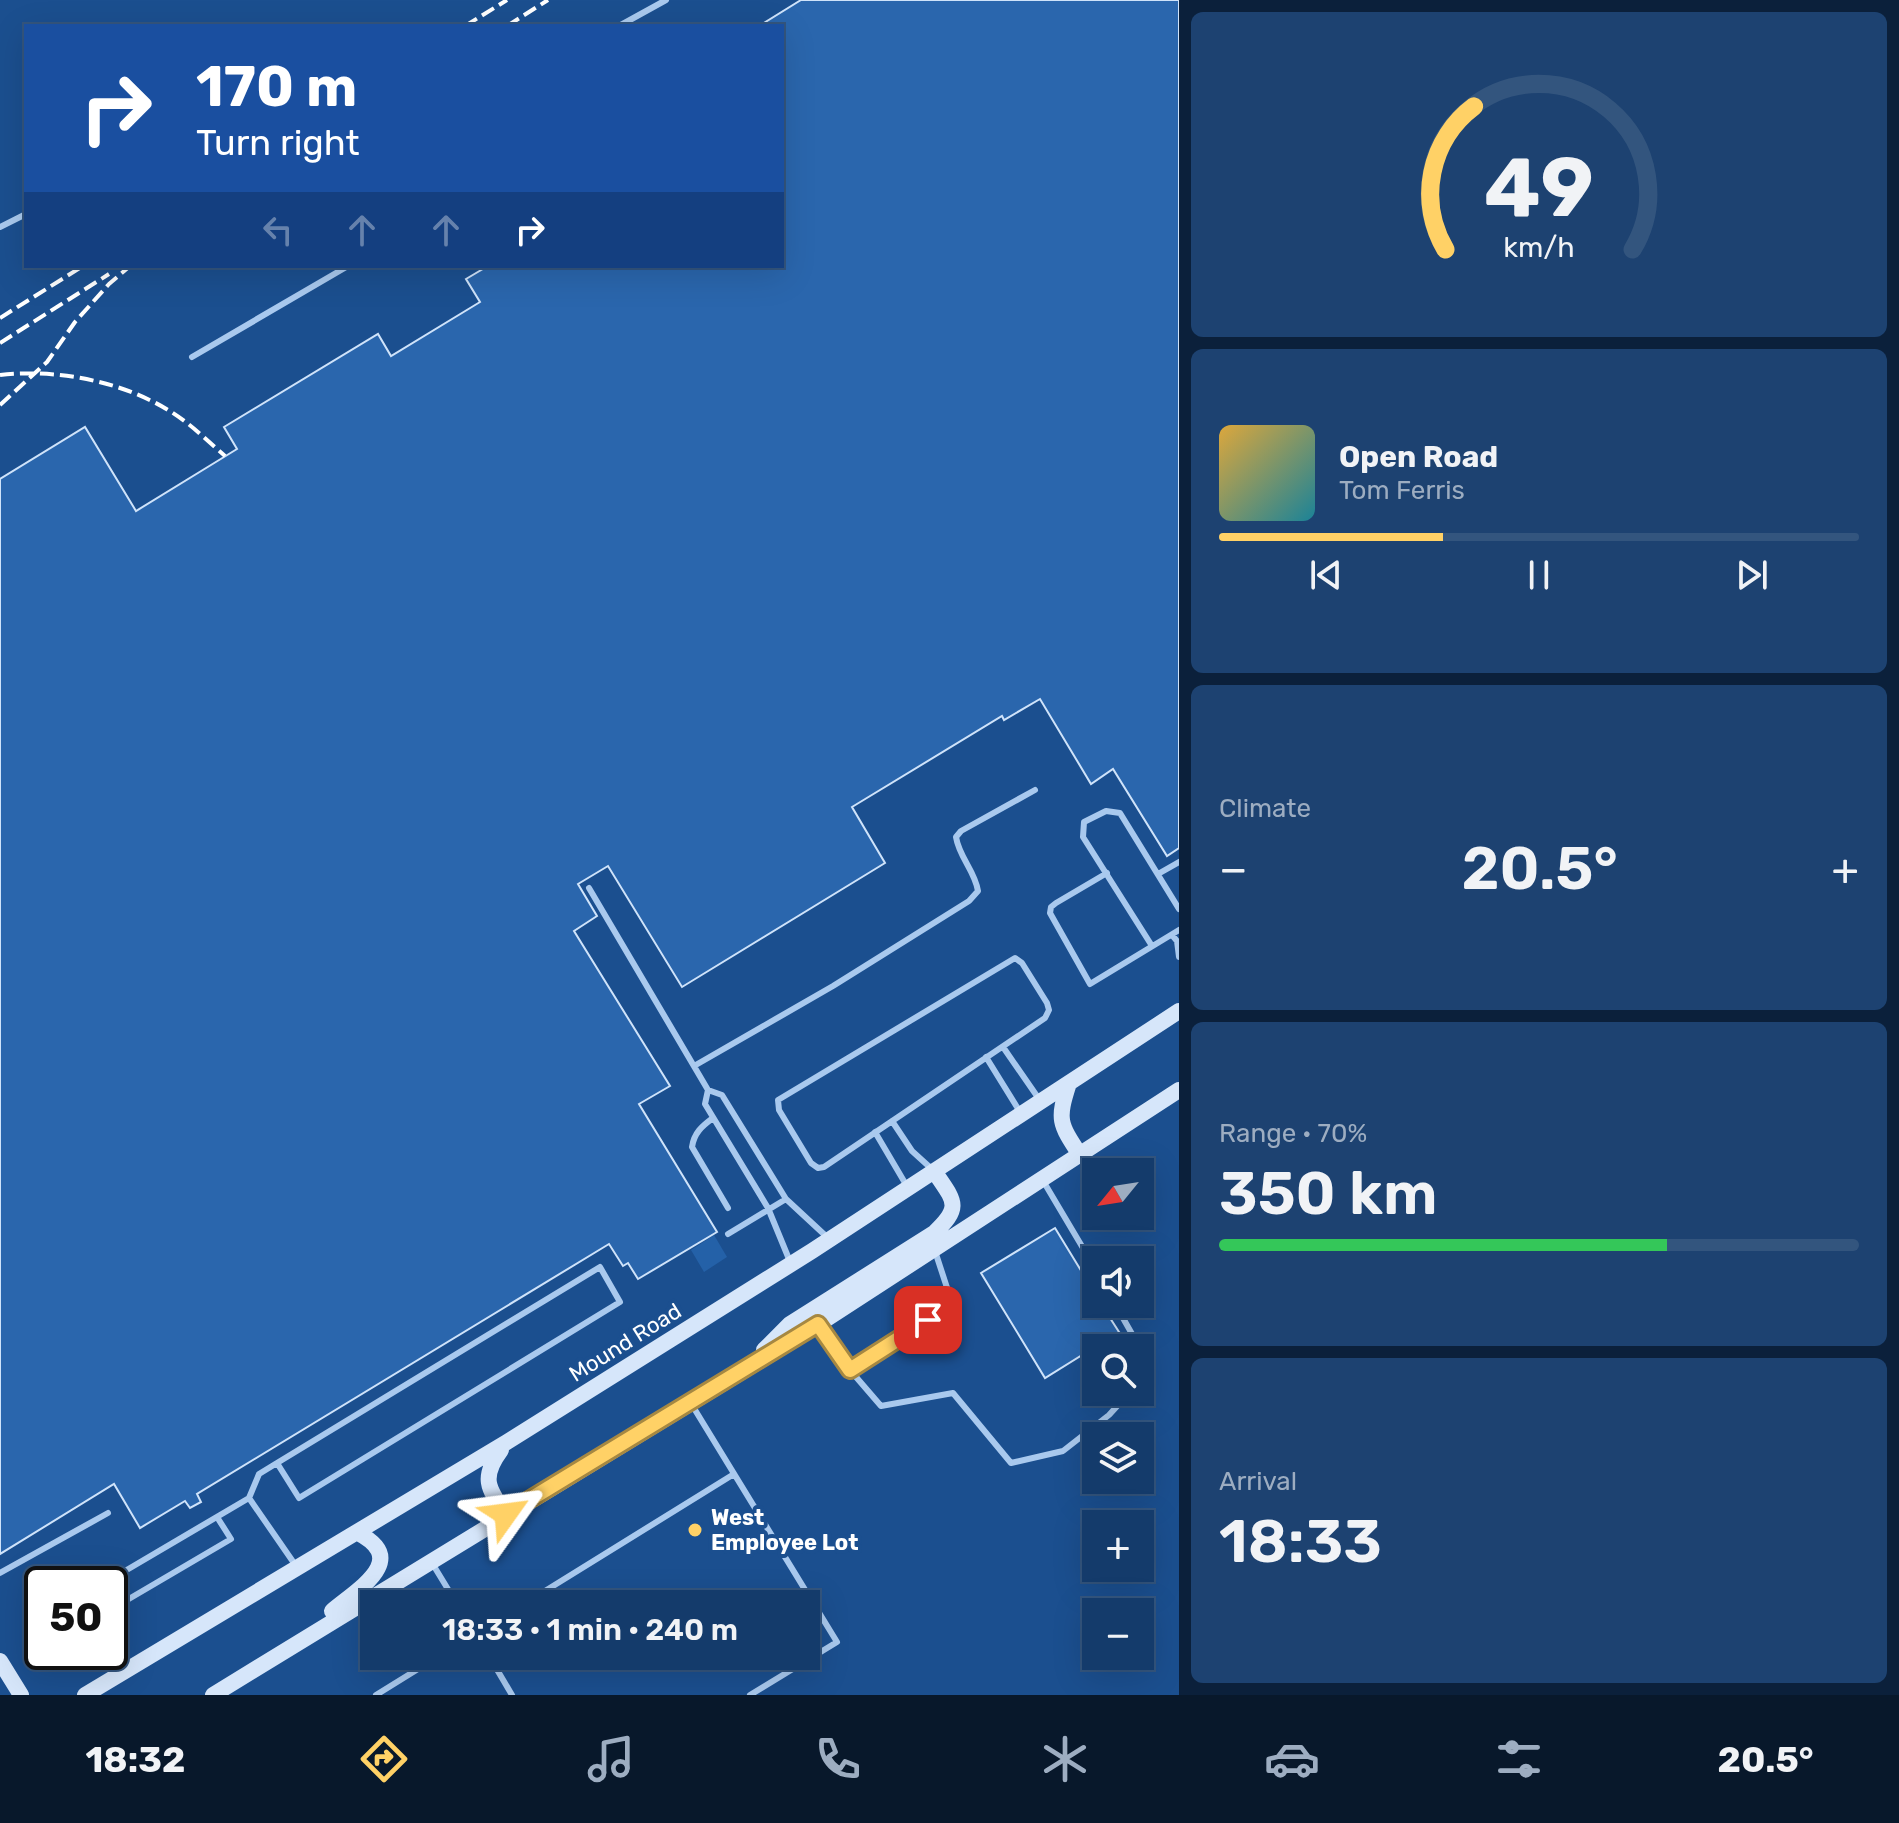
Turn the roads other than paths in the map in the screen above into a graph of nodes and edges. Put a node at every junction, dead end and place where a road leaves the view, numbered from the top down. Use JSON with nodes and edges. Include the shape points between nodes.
{"nodes":[{"id":1,"x":666,"y":0,"type":"edge"},
{"id":2,"x":623,"y":24,"type":"edge"},
{"id":3,"x":24,"y":215,"type":"edge"},
{"id":4,"x":0,"y":227,"type":"edge"},
{"id":5,"x":345,"y":268,"type":"edge"},
{"id":6,"x":192,"y":357,"type":"dead end"},
{"id":7,"x":1035,"y":790,"type":"dead end"},
{"id":8,"x":1179,"y":862,"type":"edge"},
{"id":9,"x":1107,"y":873,"type":"junction"},
{"id":10,"x":1158,"y":874,"type":"junction"},
{"id":11,"x":589,"y":888,"type":"dead end"},
{"id":12,"x":1179,"y":909,"type":"edge"},
{"id":13,"x":1179,"y":930,"type":"edge"},
{"id":14,"x":1172,"y":935,"type":"junction"},
{"id":15,"x":1178,"y":942,"type":"edge"},
{"id":16,"x":1152,"y":946,"type":"junction"},
{"id":17,"x":1179,"y":957,"type":"edge"},
{"id":18,"x":1179,"y":1011,"type":"edge"},
{"id":19,"x":1003,"y":1047,"type":"junction"},
{"id":20,"x":986,"y":1057,"type":"junction"},
{"id":21,"x":694,"y":1066,"type":"junction"},
{"id":22,"x":1069,"y":1083,"type":"junction"},
{"id":23,"x":708,"y":1090,"type":"junction"},
{"id":24,"x":1178,"y":1093,"type":"edge"},
{"id":25,"x":1041,"y":1102,"type":"junction"},
{"id":26,"x":1021,"y":1114,"type":"junction"},
{"id":27,"x":713,"y":1118,"type":"junction"},
{"id":28,"x":892,"y":1121,"type":"junction"},
{"id":29,"x":741,"y":1127,"type":"junction"},
{"id":30,"x":875,"y":1132,"type":"junction"},
{"id":31,"x":725,"y":1138,"type":"junction"},
{"id":32,"x":1080,"y":1155,"type":"junction"},
{"id":33,"x":934,"y":1171,"type":"junction"},
{"id":34,"x":1042,"y":1179,"type":"junction"},
{"id":35,"x":908,"y":1188,"type":"junction"},
{"id":36,"x":786,"y":1199,"type":"junction"},
{"id":37,"x":728,"y":1208,"type":"dead end"},
{"id":38,"x":768,"y":1208,"type":"junction"},
{"id":39,"x":728,"y":1234,"type":"dead end"},
{"id":40,"x":830,"y":1239,"type":"junction"},
{"id":41,"x":1082,"y":1246,"type":"edge"},
{"id":42,"x":934,"y":1248,"type":"junction"},
{"id":43,"x":791,"y":1264,"type":"junction"},
{"id":44,"x":818,"y":1324,"type":"junction"},
{"id":45,"x":746,"y":1368,"type":"junction"},
{"id":46,"x":850,"y":1370,"type":"junction"},
{"id":47,"x":691,"y":1402,"type":"junction"},
{"id":48,"x":1117,"y":1406,"type":"edge"},
{"id":49,"x":507,"y":1442,"type":"junction"},
{"id":50,"x":277,"y":1463,"type":"junction"},
{"id":51,"x":734,"y":1474,"type":"junction"},
{"id":52,"x":249,"y":1498,"type":"junction"},
{"id":53,"x":108,"y":1513,"type":"dead end"},
{"id":54,"x":506,"y":1514,"type":"junction"},
{"id":55,"x":217,"y":1517,"type":"junction"},
{"id":56,"x":358,"y":1533,"type":"junction"},
{"id":57,"x":431,"y":1560,"type":"junction"},
{"id":58,"x":298,"y":1569,"type":"junction"},
{"id":59,"x":0,"y":1573,"type":"edge"},
{"id":60,"x":449,"y":1590,"type":"edge"},
{"id":61,"x":547,"y":1590,"type":"edge"},
{"id":62,"x":288,"y":1648,"type":"junction"},
{"id":63,"x":0,"y":1661,"type":"edge"},
{"id":64,"x":416,"y":1670,"type":"edge"},
{"id":65,"x":497,"y":1670,"type":"edge"},
{"id":66,"x":21,"y":1695,"type":"edge"},
{"id":67,"x":85,"y":1695,"type":"edge"},
{"id":68,"x":213,"y":1695,"type":"edge"},
{"id":69,"x":376,"y":1695,"type":"edge"},
{"id":70,"x":512,"y":1695,"type":"edge"},
{"id":71,"x":750,"y":1695,"type":"edge"}],
"edges":[{"from":1,"to":2,"type":"lane"},
{"from":3,"to":4,"type":"lane"},
{"from":5,"to":6,"type":"lane"},
{"from":7,"to":21,"type":"lane","via":[[956,837],[976,880],[978,891],[969,901]]},
{"from":8,"to":10,"type":"lane"},
{"from":9,"to":10,"type":"lane","via":[[1082,829],[1084,822],[1114,810]]},
{"from":9,"to":16,"type":"lane"},
{"from":9,"to":16,"type":"lane","via":[[1056,903],[1050,913],[1090,984]]},
{"from":10,"to":12,"type":"lane"},
{"from":11,"to":21,"type":"lane"},
{"from":13,"to":14,"type":"lane"},
{"from":14,"to":15,"type":"lane"},
{"from":14,"to":16,"type":"lane"},
{"from":15,"to":17,"type":"lane"},
{"from":18,"to":22,"type":"main road","name":"Mound Road"},
{"from":19,"to":20,"type":"lane"},
{"from":19,"to":25,"type":"lane"},
{"from":19,"to":30,"type":"lane","via":[[1049,1010],[1015,958],[778,1100],[779,1110],[818,1168]]},
{"from":20,"to":26,"type":"lane"},
{"from":20,"to":28,"type":"lane"},
{"from":21,"to":23,"type":"lane"},
{"from":22,"to":25,"type":"main road","name":"Mound Road"},
{"from":22,"to":32,"type":"main road","via":[[1061,1124]]},
{"from":23,"to":27,"type":"lane","via":[[705,1104]]},
{"from":23,"to":29,"type":"lane","via":[[722,1095]]},
{"from":24,"to":32,"type":"main road"},
{"from":25,"to":26,"type":"main road","name":"Mound Road"},
{"from":26,"to":33,"type":"main road","name":"Mound Road"},
{"from":27,"to":31,"type":"lane"},
{"from":27,"to":37,"type":"lane","via":[[700,1127],[692,1147]]},
{"from":28,"to":30,"type":"lane"},
{"from":28,"to":33,"type":"lane"},
{"from":29,"to":31,"type":"lane"},
{"from":29,"to":36,"type":"lane"},
{"from":30,"to":35,"type":"lane"},
{"from":31,"to":38,"type":"lane"},
{"from":32,"to":34,"type":"main road"},
{"from":33,"to":35,"type":"main road","name":"Mound Road"},
{"from":33,"to":45,"type":"main road","via":[[950,1195],[951,1217],[790,1324]]},
{"from":34,"to":41,"type":"lane"},
{"from":34,"to":42,"type":"main road"},
{"from":35,"to":40,"type":"main road","name":"Mound Road"},
{"from":36,"to":38,"type":"lane"},
{"from":36,"to":40,"type":"lane"},
{"from":38,"to":39,"type":"lane"},
{"from":38,"to":43,"type":"lane"},
{"from":40,"to":43,"type":"main road","name":"Mound Road"},
{"from":42,"to":44,"type":"main road"},
{"from":42,"to":46,"type":"lane","via":[[952,1303]]},
{"from":43,"to":49,"type":"main road","name":"Mound Road"},
{"from":44,"to":45,"type":"main road"},
{"from":44,"to":46,"type":"lane"},
{"from":45,"to":47,"type":"main road"},
{"from":46,"to":48,"type":"lane","via":[[881,1406],[953,1393],[1011,1463],[1063,1451]]},
{"from":47,"to":51,"type":"lane"},
{"from":47,"to":54,"type":"main road"},
{"from":49,"to":54,"type":"main road","via":[[490,1465],[488,1480]]},
{"from":49,"to":56,"type":"main road","name":"Mound Road"},
{"from":50,"to":50,"type":"lane","via":[[600,1267],[620,1302],[299,1498]]},
{"from":50,"to":52,"type":"lane","via":[[259,1474]]},
{"from":51,"to":61,"type":"lane"},
{"from":51,"to":71,"type":"lane","via":[[837,1642]]},
{"from":52,"to":55,"type":"lane"},
{"from":52,"to":58,"type":"lane"},
{"from":53,"to":59,"type":"lane"},
{"from":54,"to":57,"type":"main road"},
{"from":55,"to":55,"type":"lane","via":[[108,1581],[122,1603],[231,1539]]},
{"from":56,"to":58,"type":"main road","name":"Mound Road"},
{"from":56,"to":62,"type":"main road","via":[[376,1545],[378,1571]]},
{"from":57,"to":60,"type":"lane"},
{"from":57,"to":62,"type":"main road"},
{"from":58,"to":67,"type":"main road","name":"Mound Road"},
{"from":62,"to":68,"type":"main road"},
{"from":63,"to":66,"type":"main road"},
{"from":64,"to":69,"type":"lane"},
{"from":65,"to":70,"type":"lane"}]}
